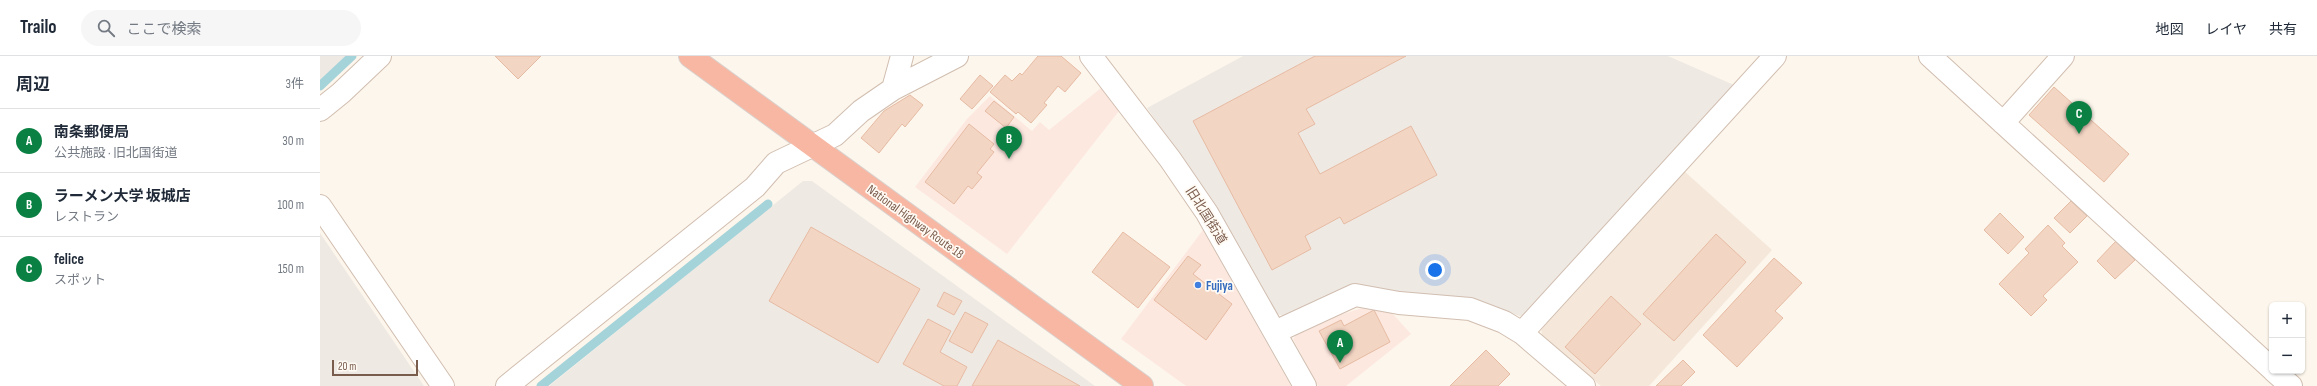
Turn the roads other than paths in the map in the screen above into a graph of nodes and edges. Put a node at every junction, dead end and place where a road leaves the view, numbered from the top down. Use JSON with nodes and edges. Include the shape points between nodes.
{"nodes":[{"id":1,"x":380,"y":56,"type":"edge"},
{"id":2,"x":690,"y":56,"type":"edge"},
{"id":3,"x":902,"y":56,"type":"edge"},
{"id":4,"x":957,"y":56,"type":"edge"},
{"id":5,"x":1091,"y":56,"type":"edge"},
{"id":6,"x":1775,"y":56,"type":"edge"},
{"id":7,"x":1930,"y":56,"type":"edge"},
{"id":8,"x":2063,"y":56,"type":"edge"},
{"id":9,"x":892,"y":89,"type":"junction"},
{"id":10,"x":320,"y":110,"type":"edge"},
{"id":11,"x":2003,"y":123,"type":"junction"},
{"id":12,"x":812,"y":145,"type":"junction"},
{"id":13,"x":320,"y":206,"type":"edge"},
{"id":14,"x":1275,"y":332,"type":"junction"},
{"id":15,"x":1522,"y":333,"type":"junction"},
{"id":16,"x":2269,"y":366,"type":"edge"},
{"id":17,"x":2277,"y":374,"type":"edge"},
{"id":18,"x":443,"y":386,"type":"edge"},
{"id":19,"x":507,"y":386,"type":"edge"},
{"id":20,"x":1142,"y":386,"type":"edge"},
{"id":21,"x":1305,"y":386,"type":"edge"},
{"id":22,"x":1584,"y":386,"type":"edge"},
{"id":23,"x":2291,"y":386,"type":"edge"}],
"edges":[{"from":1,"to":10,"type":"street","via":[[341,94]]},
{"from":2,"to":12,"type":"highway","name":"National Highway Route 18"},
{"from":3,"to":9,"type":"street"},
{"from":4,"to":9,"type":"street"},
{"from":5,"to":14,"type":"street","name":"旧北国街道","via":[[1170,159],[1207,213]]},
{"from":6,"to":15,"type":"street"},
{"from":7,"to":11,"type":"street"},
{"from":8,"to":11,"type":"street"},
{"from":9,"to":12,"type":"street","via":[[861,111],[836,135]]},
{"from":11,"to":16,"type":"street"},
{"from":12,"to":19,"type":"street","via":[[776,163],[755,187]]},
{"from":12,"to":20,"type":"highway","name":"National Highway Route 18"},
{"from":13,"to":18,"type":"street"},
{"from":14,"to":15,"type":"street","via":[[1355,295],[1399,303],[1470,309],[1504,322]]},
{"from":14,"to":21,"type":"street","name":"旧北国街道"},
{"from":15,"to":22,"type":"street"},
{"from":17,"to":23,"type":"street"}]}
